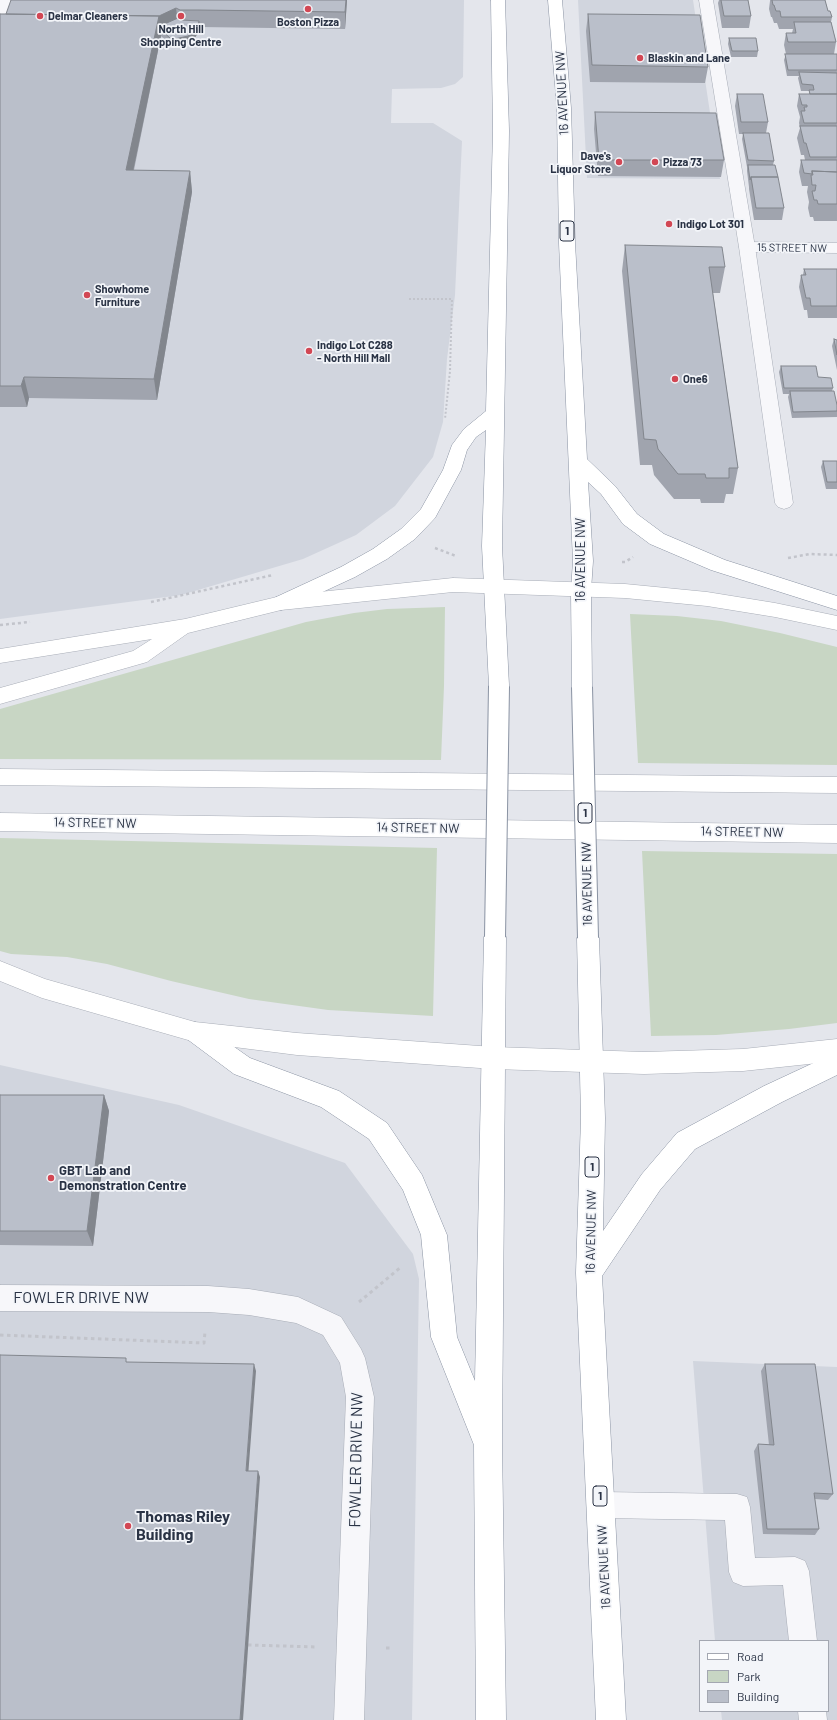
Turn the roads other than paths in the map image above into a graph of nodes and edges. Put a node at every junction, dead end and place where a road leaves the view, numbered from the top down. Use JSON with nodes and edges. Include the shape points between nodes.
{"nodes":[{"id":1,"x":7,"y":0,"type":"edge"},
{"id":2,"x":498,"y":0,"type":"edge"},
{"id":3,"x":555,"y":0,"type":"edge"},
{"id":4,"x":706,"y":0,"type":"edge"},
{"id":5,"x":0,"y":23,"type":"edge"},
{"id":6,"x":747,"y":247,"type":"junction"},
{"id":7,"x":837,"y":248,"type":"edge"},
{"id":8,"x":494,"y":413,"type":"junction"},
{"id":9,"x":579,"y":462,"type":"junction"},
{"id":10,"x":784,"y":503,"type":"dead end"},
{"id":11,"x":494,"y":587,"type":"junction"},
{"id":12,"x":581,"y":590,"type":"junction"},
{"id":13,"x":281,"y":603,"type":"junction"},
{"id":14,"x":837,"y":603,"type":"edge"},
{"id":15,"x":837,"y":624,"type":"edge"},
{"id":16,"x":185,"y":626,"type":"junction"},
{"id":17,"x":0,"y":656,"type":"edge"},
{"id":18,"x":0,"y":696,"type":"edge"},
{"id":19,"x":0,"y":777,"type":"edge"},
{"id":20,"x":837,"y":785,"type":"edge"},
{"id":21,"x":0,"y":822,"type":"edge"},
{"id":22,"x":837,"y":834,"type":"edge"},
{"id":23,"x":0,"y":971,"type":"edge"},
{"id":24,"x":0,"y":984,"type":"edge"},
{"id":25,"x":42,"y":988,"type":"junction"},
{"id":26,"x":195,"y":1032,"type":"junction"},
{"id":27,"x":837,"y":1050,"type":"edge"},
{"id":28,"x":494,"y":1058,"type":"junction"},
{"id":29,"x":591,"y":1062,"type":"junction"},
{"id":30,"x":837,"y":1063,"type":"edge"},
{"id":31,"x":589,"y":1273,"type":"junction"},
{"id":32,"x":0,"y":1298,"type":"edge"},
{"id":33,"x":488,"y":1442,"type":"junction"},
{"id":34,"x":601,"y":1505,"type":"junction"},
{"id":35,"x":803,"y":1640,"type":"edge"},
{"id":36,"x":349,"y":1720,"type":"edge"},
{"id":37,"x":491,"y":1720,"type":"edge"},
{"id":38,"x":611,"y":1720,"type":"edge"}],
"edges":[{"from":1,"to":5,"type":"lane"},
{"from":2,"to":8,"type":"main road","via":[[501,131]]},
{"from":3,"to":9,"type":"main road","name":"16 AVENUE NW","number":"1","via":[[564,108],[567,243]]},
{"from":4,"to":6,"type":"lane"},
{"from":6,"to":7,"type":"street","name":"15 STREET NW"},
{"from":6,"to":10,"type":"lane"},
{"from":8,"to":11,"type":"main road"},
{"from":8,"to":13,"type":"main road","via":[[470,433],[458,449],[452,470],[428,513],[408,534],[380,554]]},
{"from":9,"to":12,"type":"main road","name":"16 AVENUE NW","number":"1","via":[[583,561]]},
{"from":9,"to":14,"type":"main road","via":[[608,490],[630,519],[657,539],[718,565]]},
{"from":11,"to":12,"type":"main road"},
{"from":11,"to":13,"type":"main road","via":[[453,585]]},
{"from":11,"to":28,"type":"main road","bridge":true,"via":[[499,686]]},
{"from":12,"to":15,"type":"main road","via":[[625,591],[707,599],[775,610]]},
{"from":12,"to":29,"type":"main road","name":"16 AVENUE NW","number":"1","bridge":true},
{"from":13,"to":16,"type":"main road"},
{"from":16,"to":17,"type":"main road"},
{"from":16,"to":18,"type":"main road","via":[[140,657]]},
{"from":19,"to":20,"type":"main road"},
{"from":21,"to":22,"type":"main road","name":"14 STREET NW"},
{"from":23,"to":25,"type":"main road"},
{"from":24,"to":25,"type":"main road"},
{"from":25,"to":26,"type":"main road"},
{"from":26,"to":28,"type":"main road","via":[[340,1048]]},
{"from":26,"to":33,"type":"main road","via":[[242,1066],[330,1099],[378,1130],[413,1183],[434,1235],[444,1338]]},
{"from":27,"to":29,"type":"main road","via":[[743,1060]]},
{"from":28,"to":29,"type":"main road"},
{"from":28,"to":33,"type":"main road"},
{"from":29,"to":31,"type":"main road","name":"16 AVENUE NW","number":"1","via":[[593,1118]]},
{"from":30,"to":31,"type":"main road","via":[[686,1141],[651,1182]]},
{"from":31,"to":34,"type":"main road","name":"16 AVENUE NW","number":"1"},
{"from":32,"to":36,"type":"street","name":"FOWLER DRIVE NW","via":[[208,1298],[298,1310],[332,1326],[352,1358],[360,1397]]},
{"from":33,"to":37,"type":"main road"},
{"from":34,"to":35,"type":"lane","via":[[737,1507],[743,1572],[795,1571]]},
{"from":34,"to":38,"type":"main road","name":"16 AVENUE NW","number":"1"}]}
